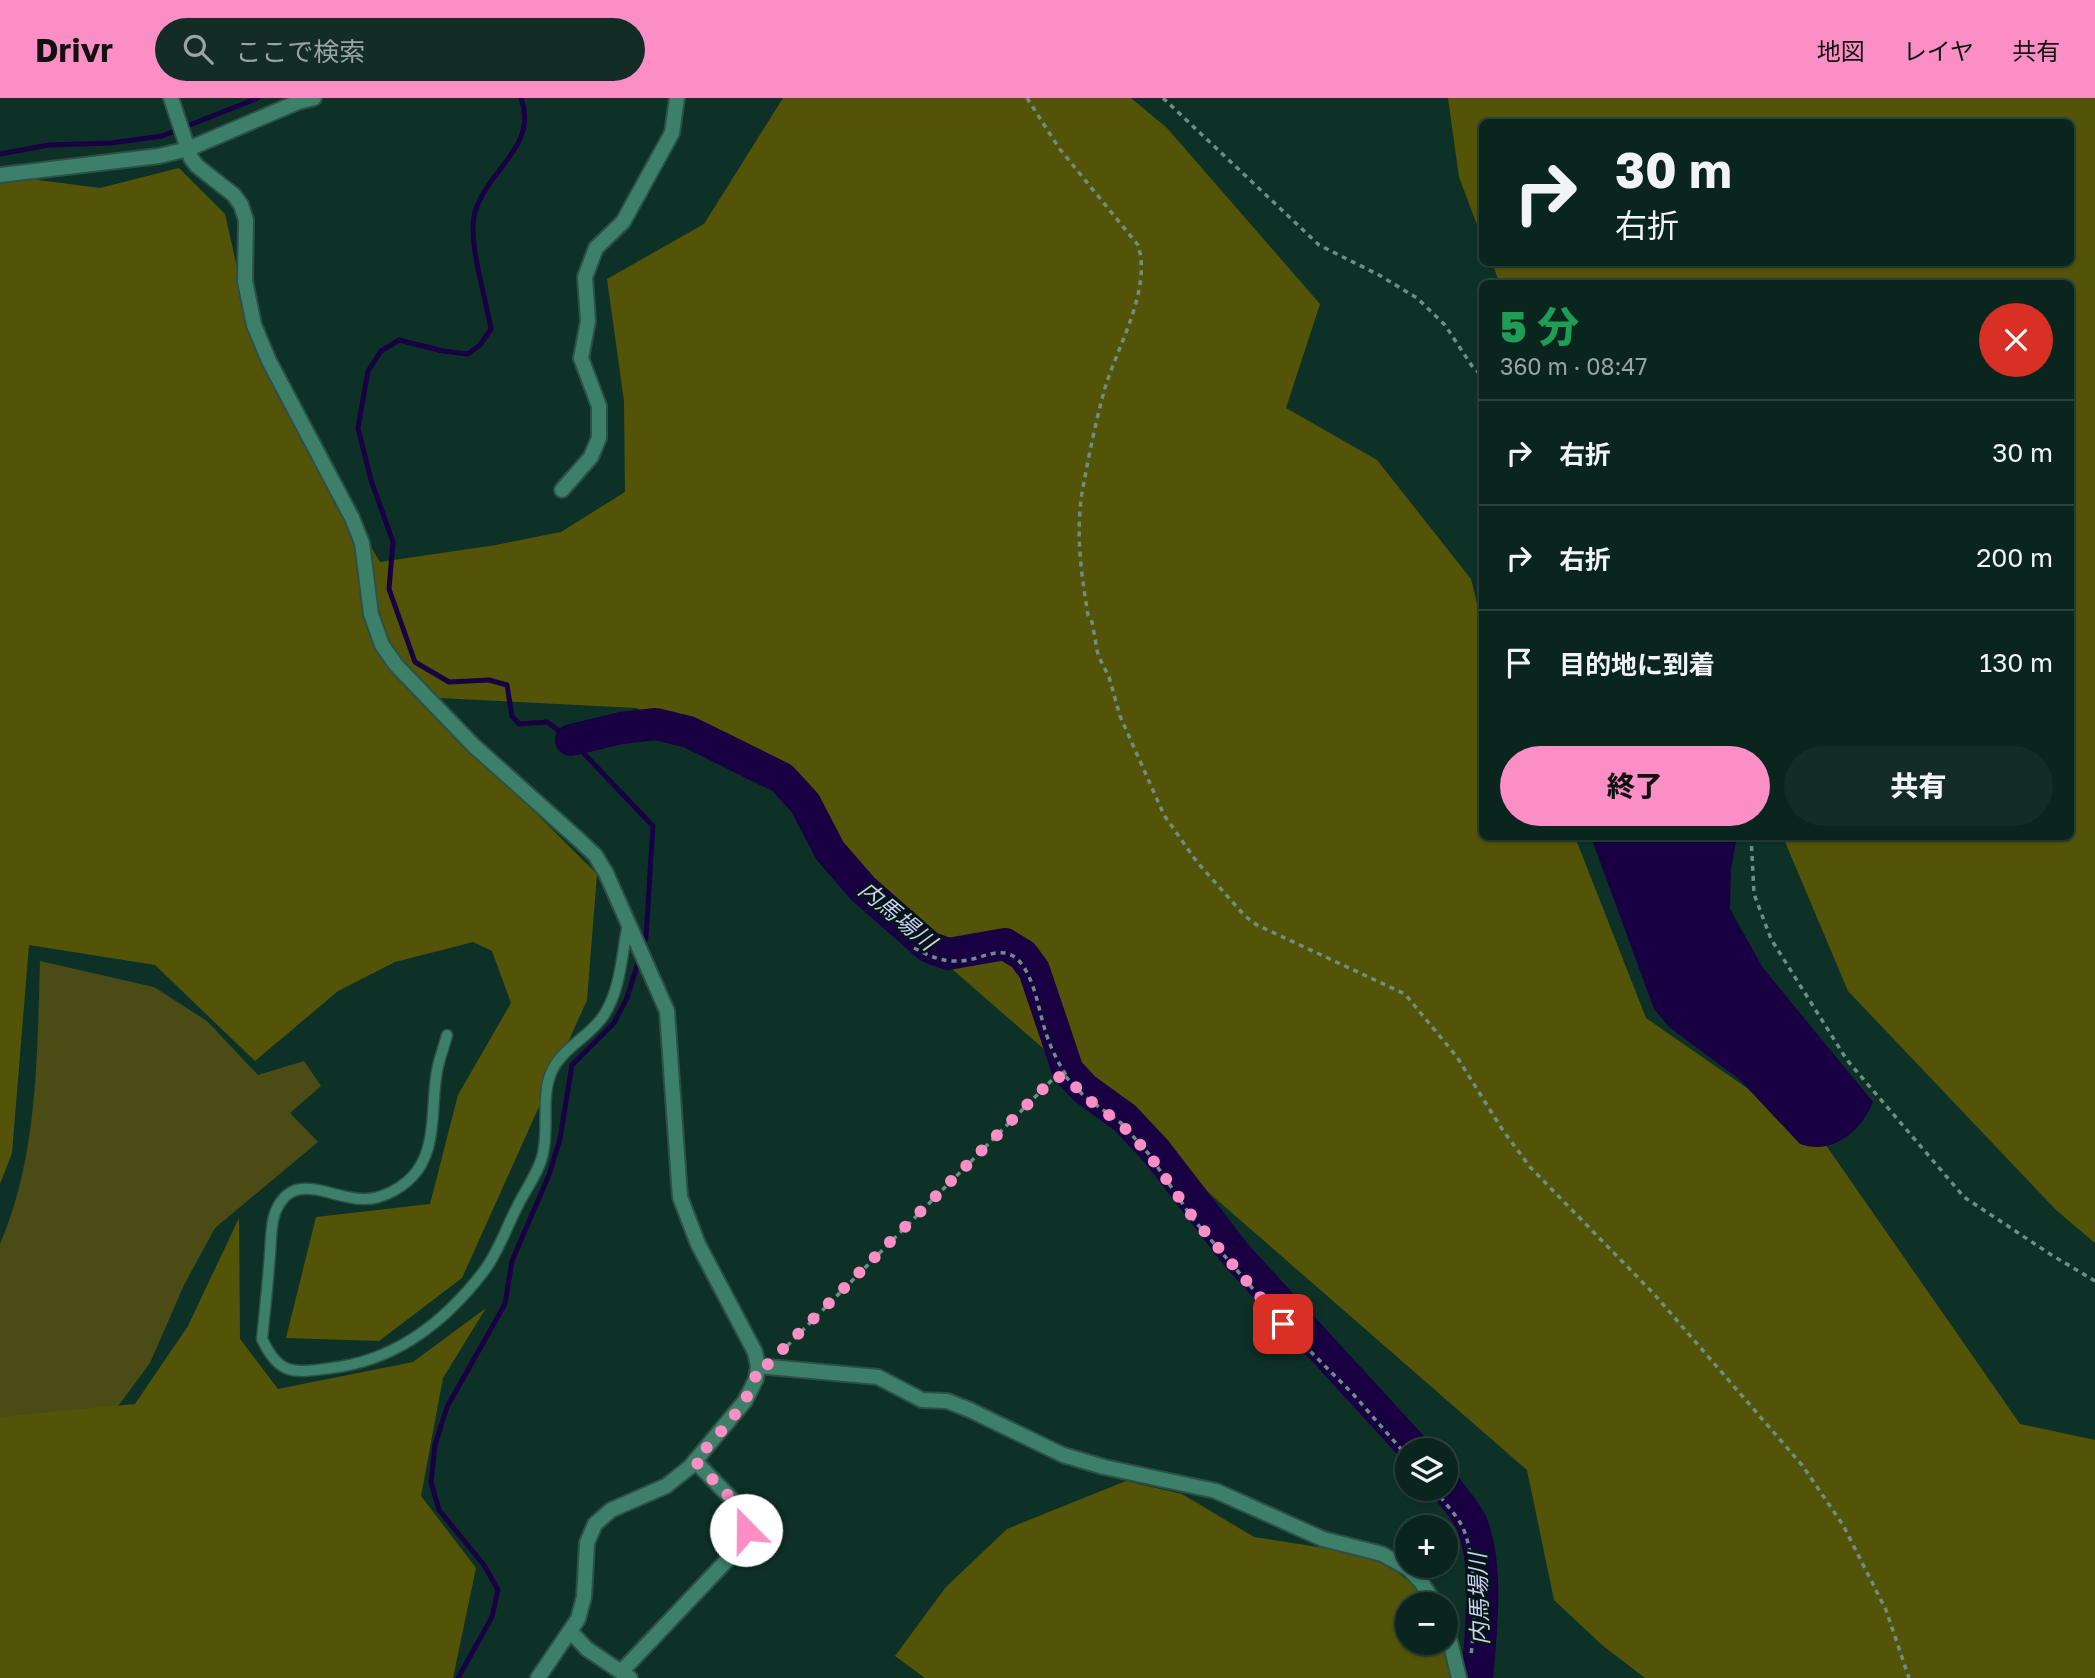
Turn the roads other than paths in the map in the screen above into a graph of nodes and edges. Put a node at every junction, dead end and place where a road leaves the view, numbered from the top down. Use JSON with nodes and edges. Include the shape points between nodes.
{"nodes":[{"id":1,"x":171,"y":98,"type":"edge"},
{"id":2,"x":314,"y":98,"type":"edge"},
{"id":3,"x":677,"y":98,"type":"edge"},
{"id":4,"x":184,"y":136,"type":"junction"},
{"id":5,"x":0,"y":175,"type":"edge"},
{"id":6,"x":562,"y":490,"type":"dead end"},
{"id":7,"x":628,"y":922,"type":"junction"},
{"id":8,"x":447,"y":1035,"type":"dead end"},
{"id":9,"x":762,"y":1366,"type":"junction"},
{"id":10,"x":695,"y":1461,"type":"junction"},
{"id":11,"x":1428,"y":1592,"type":"edge"},
{"id":12,"x":570,"y":1631,"type":"junction"},
{"id":13,"x":1453,"y":1655,"type":"edge"},
{"id":14,"x":625,"y":1675,"type":"edge"},
{"id":15,"x":538,"y":1678,"type":"edge"},
{"id":16,"x":1459,"y":1678,"type":"edge"}],
"edges":[{"from":1,"to":4,"type":"street"},
{"from":2,"to":4,"type":"street"},
{"from":3,"to":6,"type":"street","via":[[671,132],[623,222],[596,248],[585,277],[588,321],[581,358],[599,406],[599,438],[591,457]]},
{"from":4,"to":5,"type":"street","via":[[159,156]]},
{"from":4,"to":7,"type":"street","via":[[197,166],[241,205],[246,220],[245,281],[254,326],[352,518],[362,543],[371,614],[382,645],[474,747],[595,855]]},
{"from":7,"to":8,"type":"lane","via":[[616,989],[605,1014],[554,1065],[543,1154],[485,1270],[449,1309],[405,1345],[377,1359],[298,1372],[281,1367],[262,1339],[274,1217],[282,1198],[312,1187],[359,1199],[377,1198],[404,1184],[418,1170],[430,1137],[437,1070]]},
{"from":7,"to":9,"type":"street","via":[[667,1011],[680,1197],[698,1244]]},
{"from":9,"to":10,"type":"street","via":[[745,1401]]},
{"from":9,"to":11,"type":"street","via":[[878,1377],[922,1400],[947,1401],[970,1410],[1063,1455],[1216,1491],[1323,1539],[1381,1554],[1409,1569]]},
{"from":10,"to":12,"type":"street","via":[[666,1486],[611,1510],[594,1524],[587,1543],[584,1597]]},
{"from":10,"to":14,"type":"street","via":[[747,1515],[746,1530],[731,1556]]},
{"from":12,"to":14,"type":"street"},
{"from":12,"to":15,"type":"street"},
{"from":13,"to":16,"type":"street"}]}
